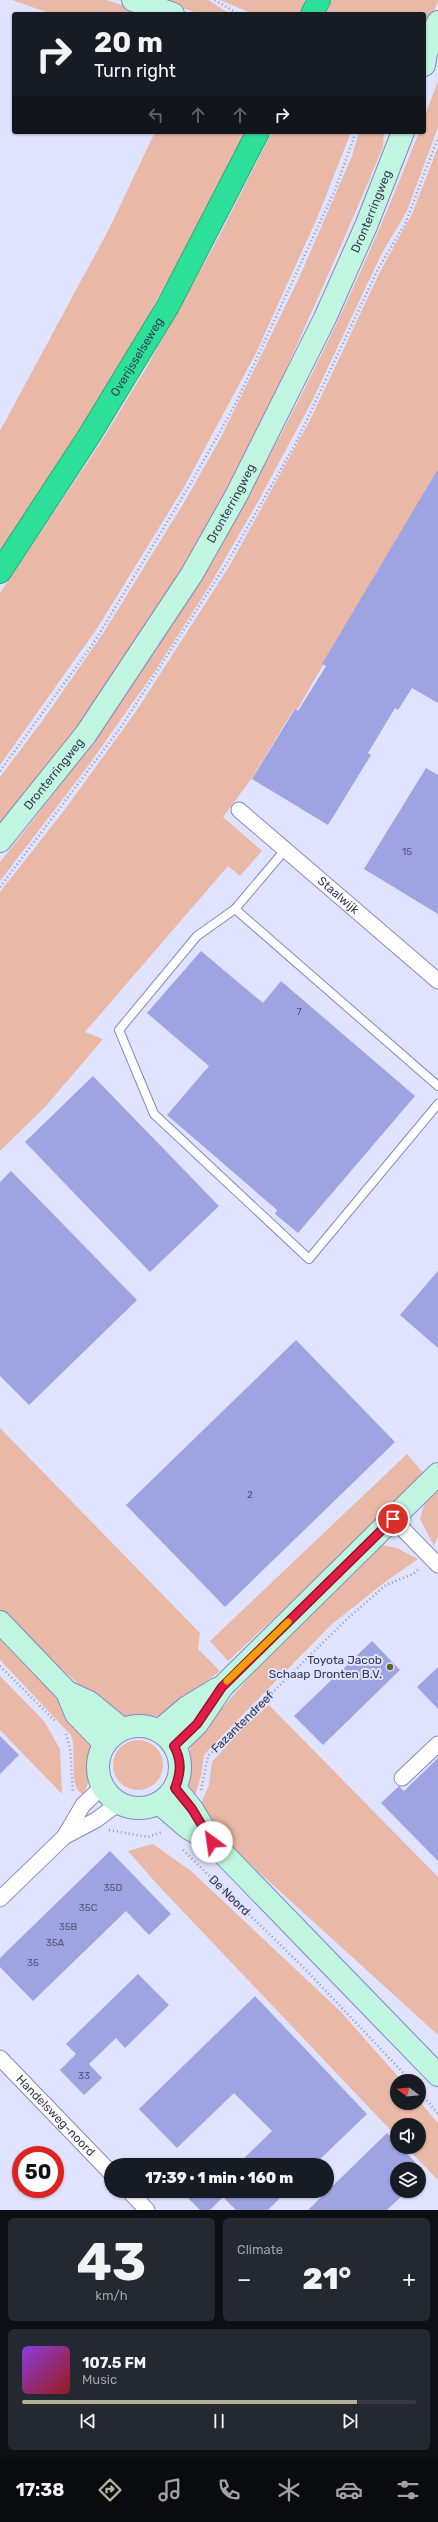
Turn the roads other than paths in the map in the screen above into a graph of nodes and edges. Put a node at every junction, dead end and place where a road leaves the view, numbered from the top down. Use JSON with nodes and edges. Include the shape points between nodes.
{"nodes":[{"id":1,"x":133,"y":0,"type":"edge"},
{"id":2,"x":319,"y":0,"type":"edge"},
{"id":3,"x":168,"y":12,"type":"edge"},
{"id":4,"x":313,"y":12,"type":"edge"},
{"id":5,"x":438,"y":22,"type":"edge"},
{"id":6,"x":426,"y":53,"type":"edge"},
{"id":7,"x":438,"y":62,"type":"edge"},
{"id":8,"x":426,"y":79,"type":"edge"},
{"id":9,"x":257,"y":134,"type":"edge"},
{"id":10,"x":402,"y":134,"type":"edge"},
{"id":11,"x":0,"y":572,"type":"edge"},
{"id":12,"x":239,"y":810,"type":"dead end"},
{"id":13,"x":0,"y":841,"type":"edge"},
{"id":14,"x":285,"y":850,"type":"junction"},
{"id":15,"x":235,"y":909,"type":"junction"},
{"id":16,"x":438,"y":981,"type":"edge"},
{"id":17,"x":438,"y":1086,"type":"edge"},
{"id":18,"x":438,"y":1104,"type":"edge"},
{"id":19,"x":438,"y":1474,"type":"edge"},
{"id":20,"x":393,"y":1519,"type":"junction"},
{"id":21,"x":435,"y":1562,"type":"edge"},
{"id":22,"x":0,"y":1622,"type":"edge"},
{"id":23,"x":67,"y":1692,"type":"junction"},
{"id":24,"x":122,"y":1730,"type":"junction"},
{"id":25,"x":167,"y":1738,"type":"junction"},
{"id":26,"x":105,"y":1744,"type":"junction"},
{"id":27,"x":438,"y":1744,"type":"edge"},
{"id":28,"x":402,"y":1778,"type":"dead end"},
{"id":29,"x":103,"y":1786,"type":"junction"},
{"id":30,"x":175,"y":1788,"type":"junction"},
{"id":31,"x":119,"y":1803,"type":"junction"},
{"id":32,"x":160,"y":1803,"type":"junction"},
{"id":33,"x":64,"y":1837,"type":"junction"},
{"id":34,"x":212,"y":1842,"type":"junction"},
{"id":35,"x":0,"y":1899,"type":"edge"},
{"id":36,"x":0,"y":2060,"type":"edge"},
{"id":37,"x":435,"y":2074,"type":"edge"},
{"id":38,"x":104,"y":2166,"type":"edge"},
{"id":39,"x":136,"y":2198,"type":"edge"},
{"id":40,"x":147,"y":2210,"type":"edge"}],
"edges":[{"from":1,"to":3,"type":"main road"},
{"from":2,"to":4,"type":"highway"},
{"from":5,"to":6,"type":"main road"},
{"from":7,"to":8,"type":"main road"},
{"from":9,"to":11,"type":"highway","name":"Overijsselseweg","via":[[168,306],[89,436]]},
{"from":10,"to":13,"type":"main road","name":"Dronterringweg","via":[[366,226],[325,318],[236,496],[192,574],[86,734]]},
{"from":12,"to":14,"type":"street","name":"Staalwijk"},
{"from":14,"to":15,"type":"lane"},
{"from":14,"to":16,"type":"street","name":"Staalwijk"},
{"from":15,"to":17,"type":"lane"},
{"from":15,"to":18,"type":"lane","via":[[197,936],[119,1030],[154,1114],[309,1259]]},
{"from":19,"to":20,"type":"main road"},
{"from":20,"to":21,"type":"street"},
{"from":20,"to":25,"type":"main road","via":[[222,1687],[197,1724]]},
{"from":22,"to":23,"type":"main road"},
{"from":23,"to":24,"type":"main road","via":[[89,1702]]},
{"from":23,"to":26,"type":"main road","via":[[76,1714]]},
{"from":24,"to":25,"type":"main road","via":[[145,1726]]},
{"from":24,"to":26,"type":"main road"},
{"from":25,"to":30,"type":"main road","via":[[180,1762]]},
{"from":26,"to":29,"type":"main road","via":[[98,1765]]},
{"from":27,"to":28,"type":"street"},
{"from":29,"to":31,"type":"main road"},
{"from":29,"to":33,"type":"street","via":[[83,1805]]},
{"from":30,"to":32,"type":"main road"},
{"from":30,"to":34,"type":"main road","name":"De Noord","via":[[192,1809]]},
{"from":31,"to":32,"type":"main road","via":[[143,1808]]},
{"from":31,"to":33,"type":"street","via":[[96,1820]]},
{"from":32,"to":34,"type":"main road","name":"De Noord","via":[[188,1828]]},
{"from":33,"to":35,"type":"street"},
{"from":34,"to":37,"type":"main road","name":"De Noord"},
{"from":36,"to":38,"type":"street","name":"Handelsweg-noord"},
{"from":39,"to":40,"type":"street"}]}
